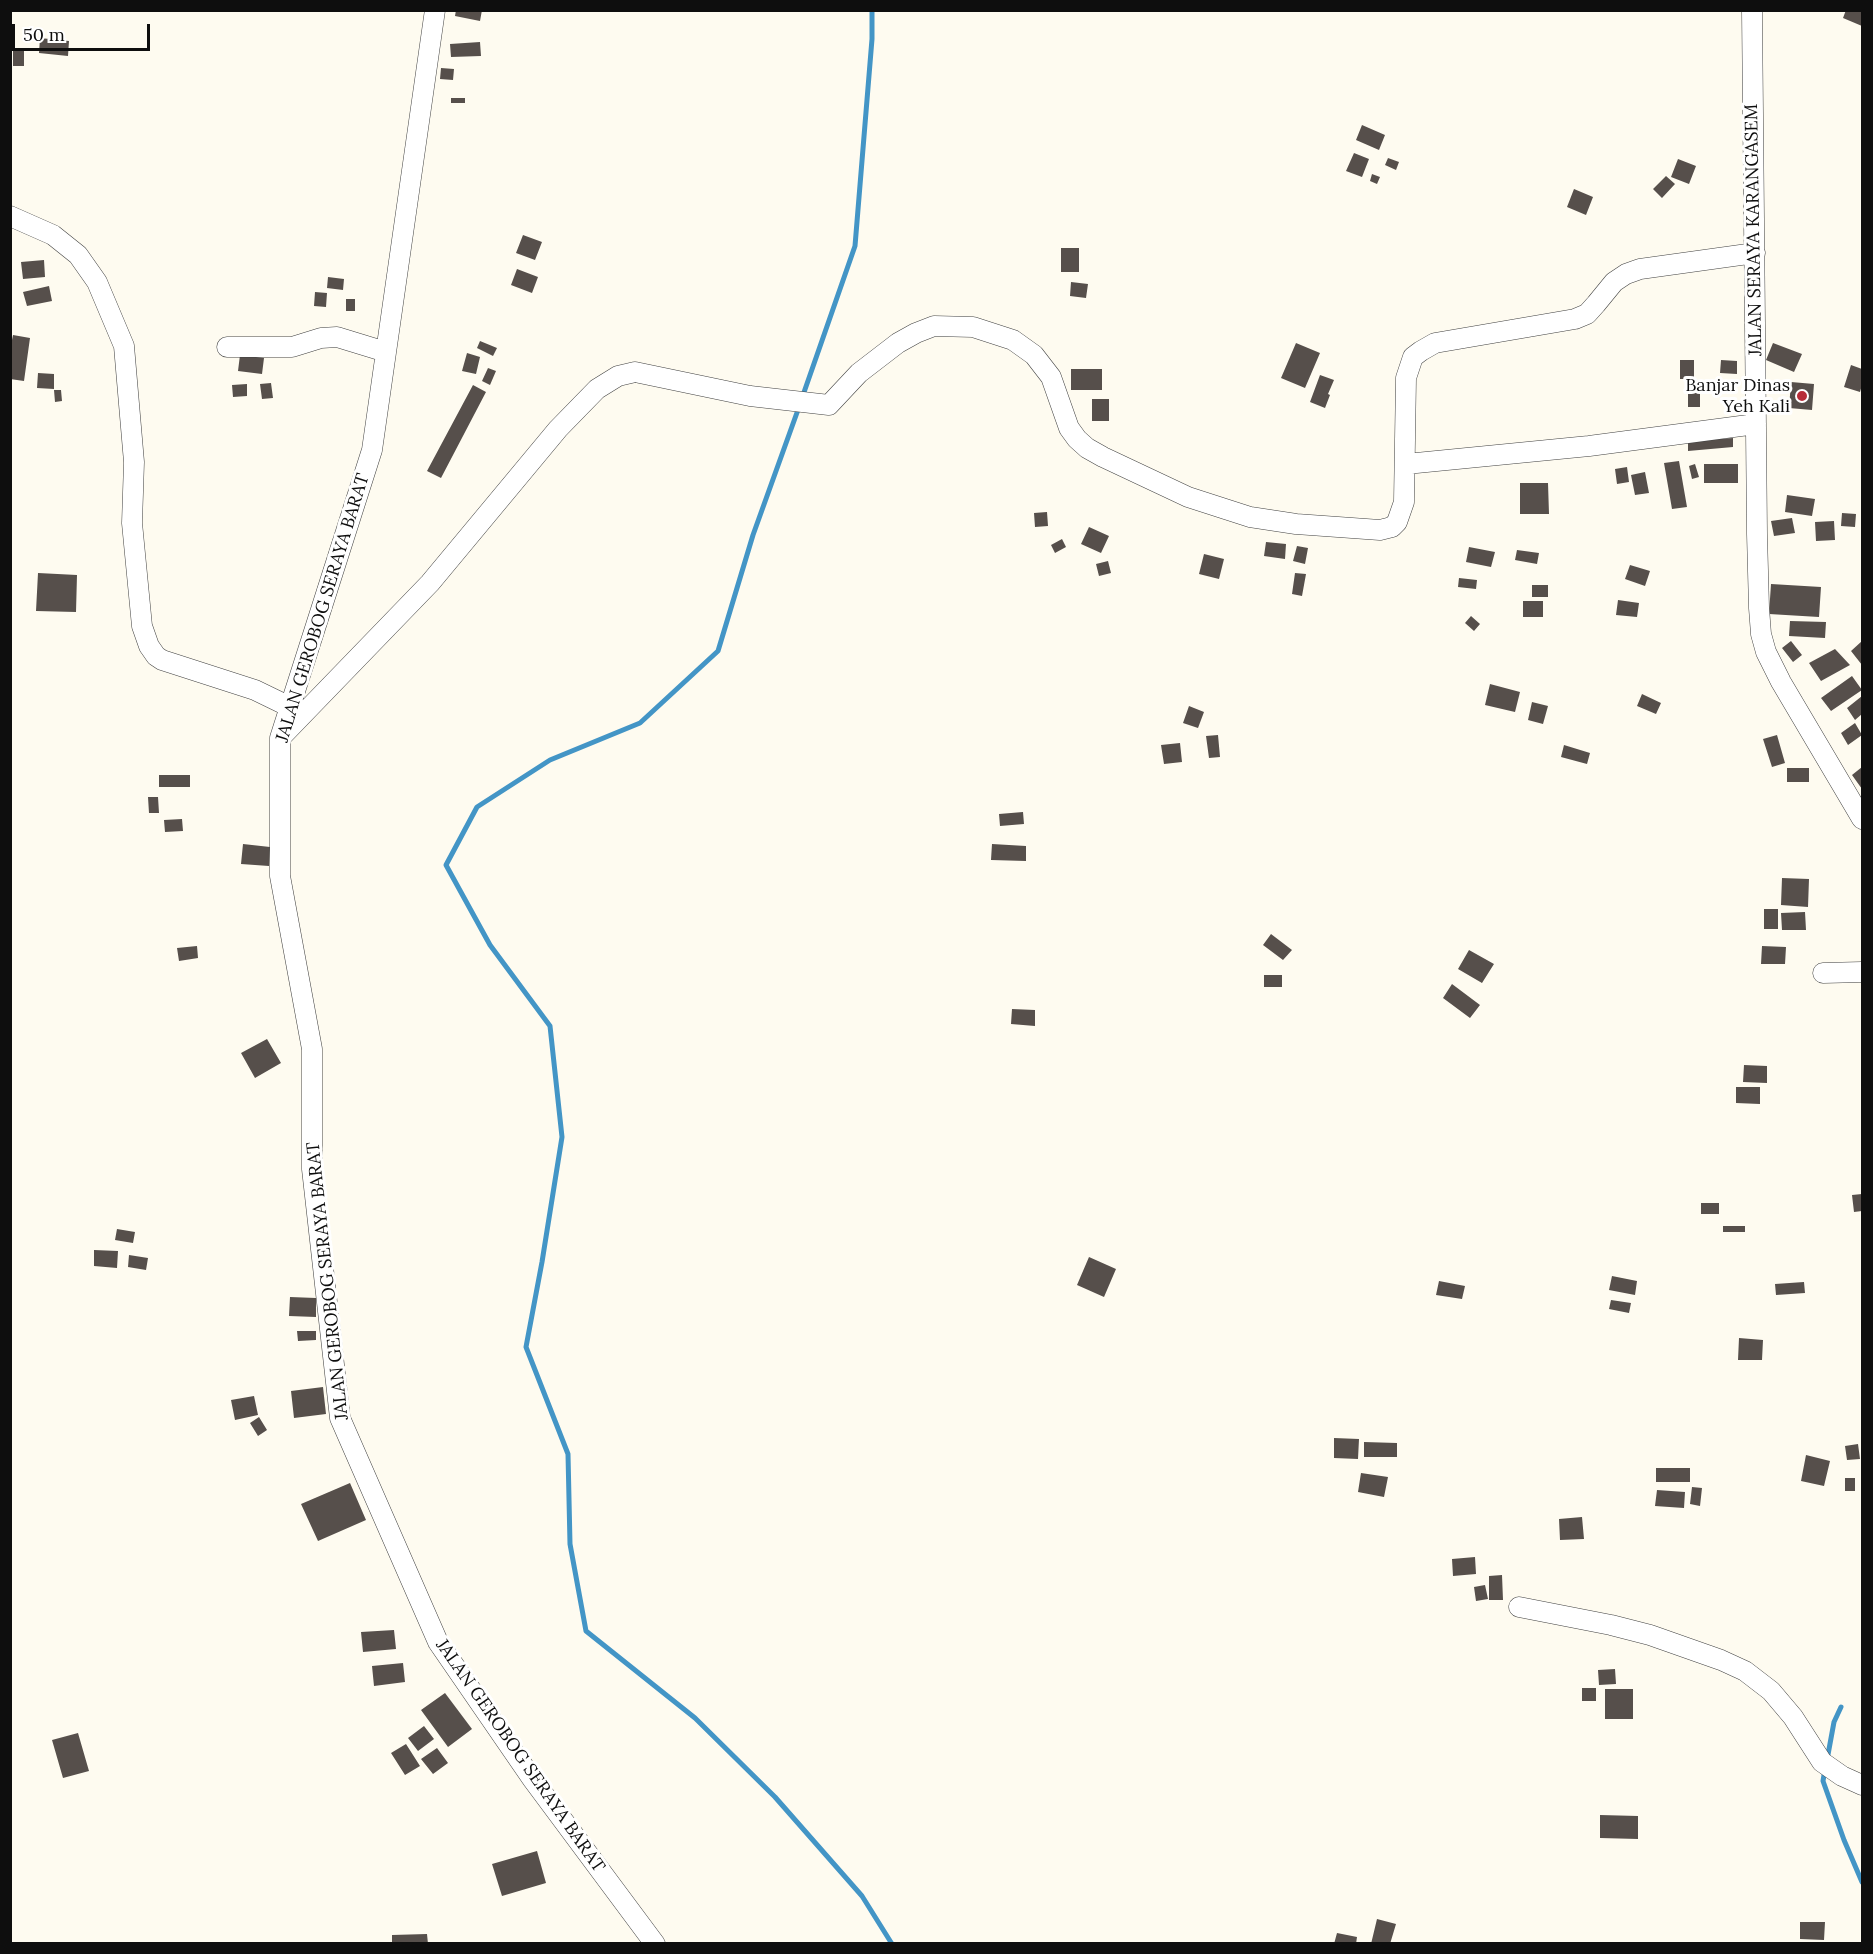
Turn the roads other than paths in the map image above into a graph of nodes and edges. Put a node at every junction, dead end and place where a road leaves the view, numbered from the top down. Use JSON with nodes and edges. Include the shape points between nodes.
{"nodes":[{"id":1,"x":435,"y":10,"type":"edge"},
{"id":2,"x":1752,"y":10,"type":"edge"},
{"id":3,"x":10,"y":216,"type":"edge"},
{"id":4,"x":1755,"y":254,"type":"junction"},
{"id":5,"x":227,"y":347,"type":"dead end"},
{"id":6,"x":386,"y":352,"type":"junction"},
{"id":7,"x":1756,"y":424,"type":"junction"},
{"id":8,"x":1406,"y":464,"type":"junction"},
{"id":9,"x":290,"y":707,"type":"junction"},
{"id":10,"x":280,"y":738,"type":"junction"},
{"id":11,"x":1863,"y":819,"type":"edge"},
{"id":12,"x":1863,"y":972,"type":"edge"},
{"id":13,"x":1823,"y":974,"type":"dead end"},
{"id":14,"x":1519,"y":1607,"type":"dead end"},
{"id":15,"x":1863,"y":1785,"type":"edge"},
{"id":16,"x":655,"y":1944,"type":"edge"}],
"edges":[{"from":1,"to":6,"type":"street","name":"JALAN GEROBOG SERAYA BARAT"},
{"from":2,"to":4,"type":"street","name":"JALAN SERAYA KARANGASEM"},
{"from":3,"to":9,"type":"street","via":[[53,235],[78,255],[97,282],[124,346],[134,462],[132,523],[142,626],[149,646],[168,663],[255,690]]},
{"from":4,"to":7,"type":"street","name":"JALAN SERAYA KARANGASEM"},
{"from":4,"to":8,"type":"street","via":[[1640,269],[1614,282],[1587,314],[1575,320],[1435,343],[1421,351],[1413,357],[1406,378]]},
{"from":5,"to":6,"type":"street","via":[[292,347],[321,338],[337,338]]},
{"from":6,"to":9,"type":"street","name":"JALAN GEROBOG SERAYA BARAT","via":[[372,450]]},
{"from":7,"to":8,"type":"street"},
{"from":7,"to":11,"type":"street","name":"JALAN SERAYA KARANGASEM","via":[[1761,634],[1781,682]]},
{"from":8,"to":10,"type":"street","via":[[1404,501],[1400,517],[1392,526],[1380,530],[1250,517],[1188,497],[1087,448],[1069,428],[1051,378],[1034,355],[1013,340],[973,327],[934,327],[916,333],[859,373],[829,405],[750,396],[635,372],[618,376],[597,389],[558,429],[430,583]]},
{"from":9,"to":10,"type":"street","name":"JALAN GEROBOG SERAYA BARAT"},
{"from":10,"to":16,"type":"street","name":"JALAN GEROBOG SERAYA BARAT","via":[[280,876],[312,1049],[312,1169],[340,1418],[438,1641],[533,1780]]},
{"from":12,"to":13,"type":"street"},
{"from":14,"to":15,"type":"street","via":[[1650,1635],[1745,1671],[1779,1700],[1822,1762]]}]}
